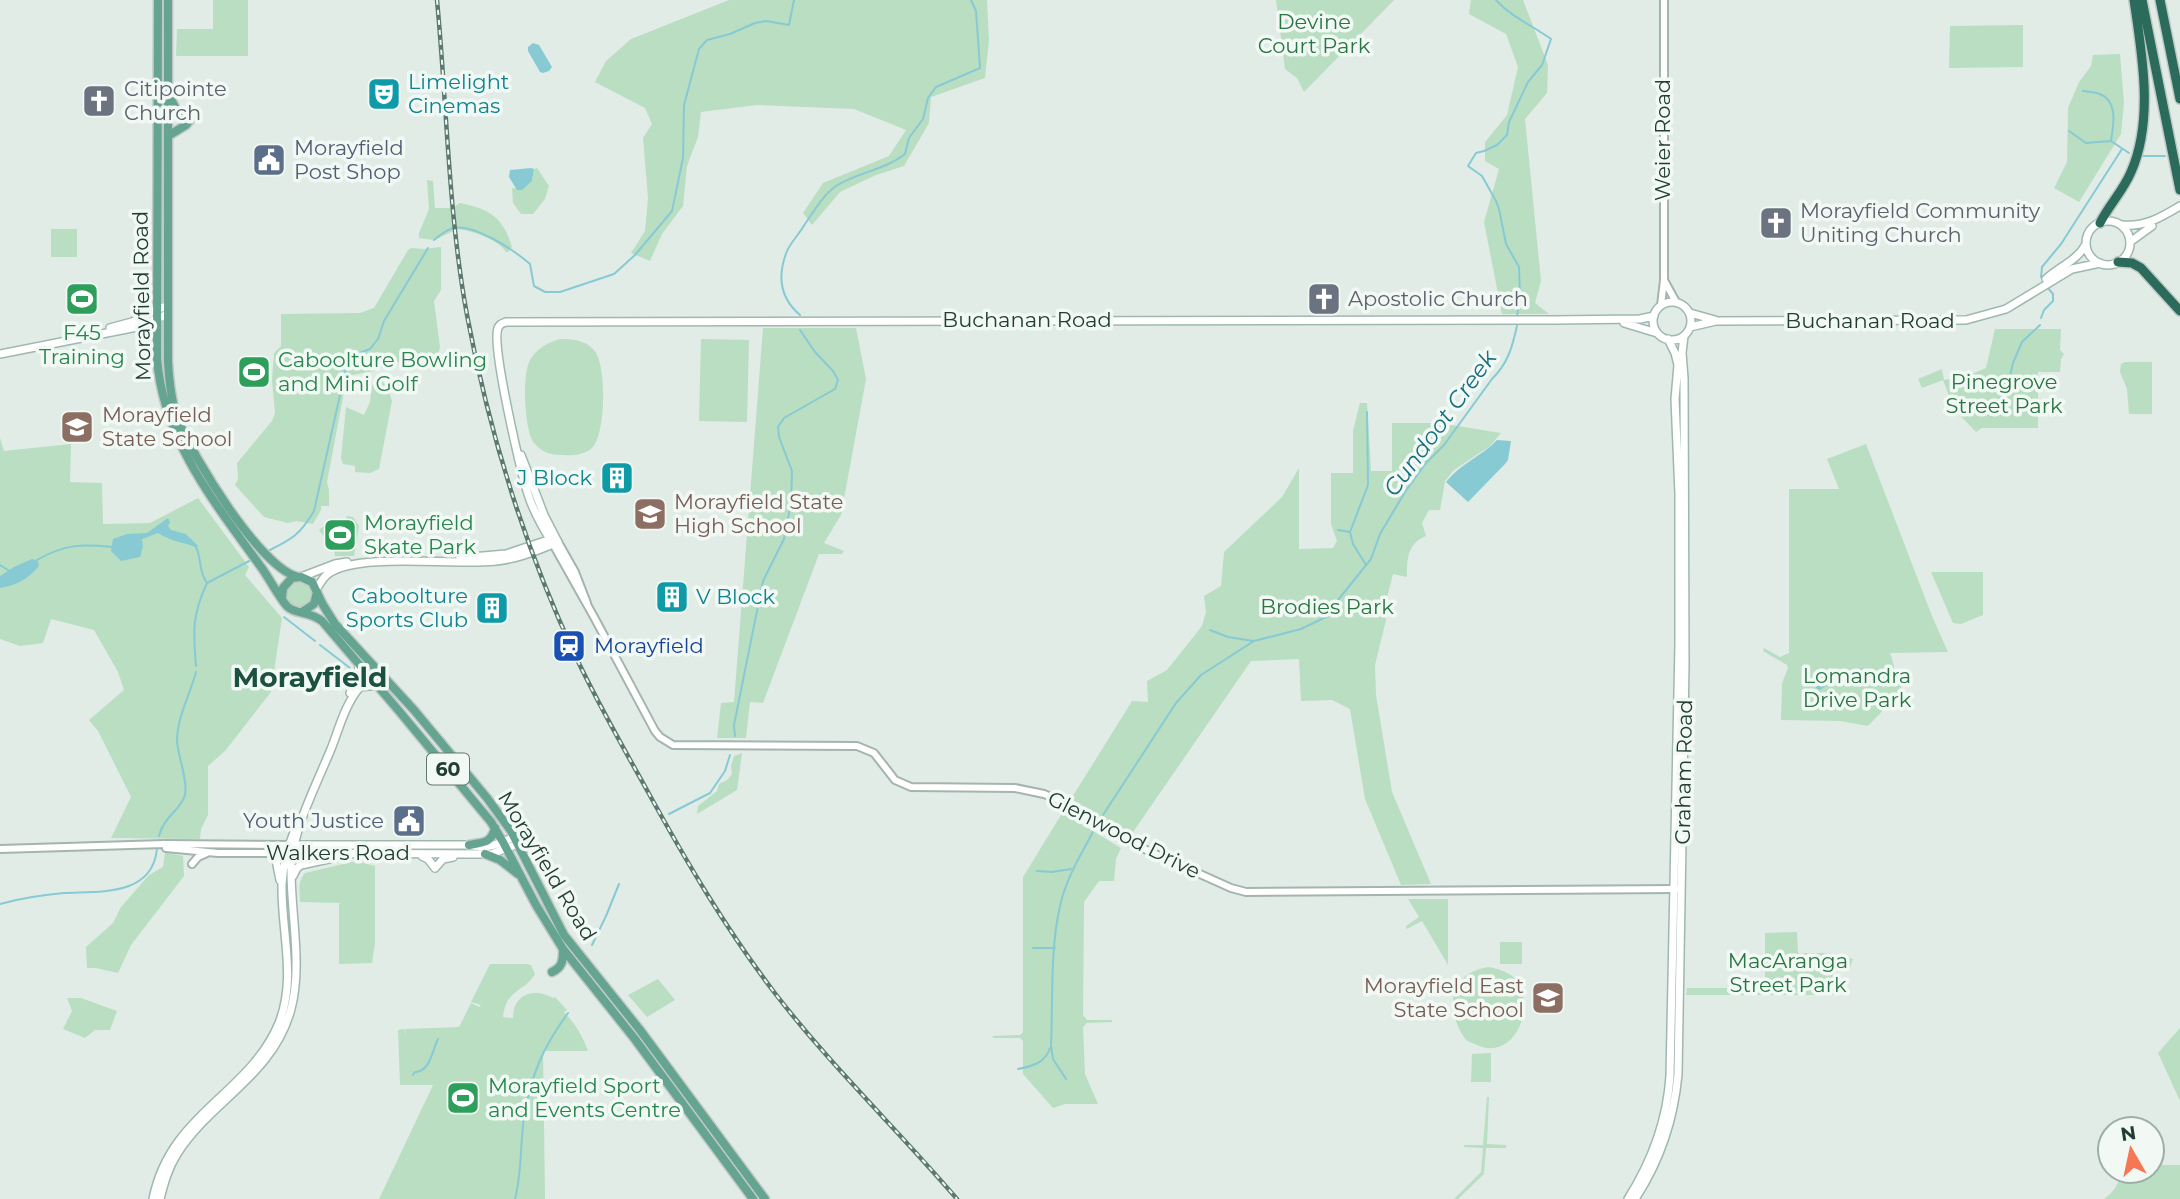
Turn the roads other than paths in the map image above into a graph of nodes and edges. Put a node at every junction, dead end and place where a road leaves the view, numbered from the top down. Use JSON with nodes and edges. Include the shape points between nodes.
{"nodes":[{"id":1,"x":158,"y":0,"type":"edge"},
{"id":2,"x":168,"y":0,"type":"edge"},
{"id":3,"x":1664,"y":0,"type":"edge"},
{"id":4,"x":2134,"y":0,"type":"edge"},
{"id":5,"x":2142,"y":0,"type":"edge"},
{"id":6,"x":2160,"y":0,"type":"edge"},
{"id":7,"x":168,"y":93,"type":"junction"},
{"id":8,"x":2180,"y":99,"type":"edge"},
{"id":9,"x":168,"y":136,"type":"junction"},
{"id":10,"x":2180,"y":190,"type":"edge"},
{"id":11,"x":2180,"y":208,"type":"edge"},
{"id":12,"x":2169,"y":214,"type":"junction"},
{"id":13,"x":2100,"y":223,"type":"junction"},
{"id":14,"x":2121,"y":225,"type":"junction"},
{"id":15,"x":2130,"y":242,"type":"junction"},
{"id":16,"x":2087,"y":244,"type":"junction"},
{"id":17,"x":2118,"y":262,"type":"junction"},
{"id":18,"x":2100,"y":263,"type":"junction"},
{"id":19,"x":1664,"y":280,"type":"junction"},
{"id":20,"x":2021,"y":300,"type":"junction"},
{"id":21,"x":1676,"y":302,"type":"junction"},
{"id":22,"x":1661,"y":305,"type":"junction"},
{"id":23,"x":168,"y":310,"type":"junction"},
{"id":24,"x":2180,"y":311,"type":"edge"},
{"id":25,"x":1690,"y":313,"type":"junction"},
{"id":26,"x":157,"y":314,"type":"junction"},
{"id":27,"x":1654,"y":316,"type":"junction"},
{"id":28,"x":1554,"y":320,"type":"junction"},
{"id":29,"x":1716,"y":321,"type":"junction"},
{"id":30,"x":1690,"y":327,"type":"junction"},
{"id":31,"x":1657,"y":332,"type":"junction"},
{"id":32,"x":1684,"y":336,"type":"junction"},
{"id":33,"x":1668,"y":340,"type":"junction"},
{"id":34,"x":0,"y":354,"type":"edge"},
{"id":35,"x":554,"y":540,"type":"junction"},
{"id":36,"x":300,"y":577,"type":"junction"},
{"id":37,"x":317,"y":591,"type":"junction"},
{"id":38,"x":282,"y":598,"type":"junction"},
{"id":39,"x":302,"y":612,"type":"junction"},
{"id":40,"x":359,"y":665,"type":"junction"},
{"id":41,"x":377,"y":685,"type":"junction"},
{"id":42,"x":348,"y":704,"type":"junction"},
{"id":43,"x":495,"y":828,"type":"junction"},
{"id":44,"x":516,"y":840,"type":"junction"},
{"id":45,"x":158,"y":845,"type":"junction"},
{"id":46,"x":505,"y":845,"type":"junction"},
{"id":47,"x":0,"y":849,"type":"edge"},
{"id":48,"x":291,"y":849,"type":"junction"},
{"id":49,"x":468,"y":850,"type":"junction"},
{"id":50,"x":208,"y":852,"type":"junction"},
{"id":51,"x":270,"y":853,"type":"junction"},
{"id":52,"x":351,"y":853,"type":"junction"},
{"id":53,"x":416,"y":853,"type":"junction"},
{"id":54,"x":485,"y":854,"type":"junction"},
{"id":55,"x":192,"y":864,"type":"dead end"},
{"id":56,"x":521,"y":876,"type":"junction"},
{"id":57,"x":292,"y":879,"type":"junction"},
{"id":58,"x":282,"y":883,"type":"junction"},
{"id":59,"x":1678,"y":889,"type":"junction"},
{"id":60,"x":563,"y":949,"type":"junction"},
{"id":61,"x":552,"y":972,"type":"dead end"},
{"id":62,"x":153,"y":1199,"type":"edge"},
{"id":63,"x":160,"y":1199,"type":"edge"},
{"id":64,"x":753,"y":1199,"type":"edge"},
{"id":65,"x":765,"y":1199,"type":"edge"},
{"id":66,"x":1628,"y":1199,"type":"edge"},
{"id":67,"x":1635,"y":1199,"type":"edge"}],
"edges":[{"from":1,"to":26,"type":"main road","name":"Morayfield Road","number":"60"},
{"from":2,"to":7,"type":"main road","name":"Morayfield Road","number":"60"},
{"from":3,"to":19,"type":"street","name":"Weier Road"},
{"from":4,"to":13,"type":"highway","via":[[2142,66],[2142,132],[2130,175]]},
{"from":5,"to":10,"type":"highway"},
{"from":6,"to":8,"type":"highway"},
{"from":7,"to":9,"type":"main road","name":"Morayfield Road","number":"60"},
{"from":7,"to":9,"type":"main road","via":[[175,109],[187,118],[186,125]]},
{"from":9,"to":23,"type":"main road","name":"Morayfield Road","number":"60"},
{"from":11,"to":12,"type":"main road"},
{"from":12,"to":14,"type":"main road","via":[[2144,225]]},
{"from":12,"to":15,"type":"main road"},
{"from":13,"to":14,"type":"main road"},
{"from":13,"to":16,"type":"main road","via":[[2090,232]]},
{"from":14,"to":15,"type":"main road"},
{"from":15,"to":17,"type":"main road","via":[[2127,254]]},
{"from":16,"to":18,"type":"main road"},
{"from":16,"to":20,"type":"main road","name":"Buchanan Road"},
{"from":17,"to":18,"type":"main road"},
{"from":17,"to":24,"type":"highway","via":[[2141,268]]},
{"from":18,"to":20,"type":"main road","name":"Buchanan Road","via":[[2067,271]]},
{"from":19,"to":21,"type":"street","name":"Weier Road"},
{"from":19,"to":22,"type":"street","name":"Weier Road"},
{"from":20,"to":29,"type":"main road","name":"Buchanan Road","via":[[1998,312],[1958,321]]},
{"from":21,"to":22,"type":"main road"},
{"from":21,"to":25,"type":"main road"},
{"from":22,"to":27,"type":"main road"},
{"from":23,"to":26,"type":"main road"},
{"from":23,"to":36,"type":"main road","name":"Morayfield Road","number":"60","via":[[173,402],[196,457],[272,562]]},
{"from":25,"to":29,"type":"main road","name":"Buchanan Road"},
{"from":25,"to":30,"type":"main road"},
{"from":26,"to":34,"type":"main road","via":[[137,327]]},
{"from":26,"to":38,"type":"main road","name":"Morayfield Road","number":"60","via":[[158,374],[172,426],[194,471]]},
{"from":27,"to":28,"type":"main road","name":"Buchanan Road"},
{"from":27,"to":31,"type":"main road"},
{"from":28,"to":31,"type":"main road","name":"Buchanan Road","via":[[1627,323]]},
{"from":28,"to":35,"type":"main road","name":"Buchanan Road","via":[[506,321],[497,332],[516,451],[528,495]]},
{"from":29,"to":30,"type":"main road","name":"Buchanan Road"},
{"from":30,"to":32,"type":"main road"},
{"from":31,"to":33,"type":"main road"},
{"from":32,"to":33,"type":"main road"},
{"from":32,"to":59,"type":"main road","name":"Graham Road","via":[[1685,665]]},
{"from":33,"to":59,"type":"main road","name":"Graham Road","via":[[1678,365]]},
{"from":35,"to":36,"type":"main road","via":[[496,556],[342,562]]},
{"from":35,"to":37,"type":"main road","via":[[520,556],[486,562],[356,564],[330,573]]},
{"from":35,"to":59,"type":"street","name":"Glenwood Drive","via":[[575,572],[587,604],[655,731],[666,742],[680,746],[857,746],[874,753],[895,780],[911,787],[1038,792],[1138,846],[1246,892]]},
{"from":36,"to":37,"type":"main road","number":"60","via":[[312,582]]},
{"from":36,"to":38,"type":"main road","via":[[285,584]]},
{"from":37,"to":39,"type":"main road","via":[[314,604]]},
{"from":37,"to":44,"type":"main road","name":"Morayfield Road","number":"60","via":[[335,624],[434,734]]},
{"from":38,"to":39,"type":"main road","number":"60","via":[[290,609]]},
{"from":39,"to":40,"type":"main road","name":"Morayfield Road","number":"60","via":[[322,621]]},
{"from":40,"to":41,"type":"main road","name":"Morayfield Road","number":"60"},
{"from":40,"to":42,"type":"main road"},
{"from":41,"to":42,"type":"main road","via":[[360,687]]},
{"from":41,"to":43,"type":"main road","name":"Morayfield Road","number":"60"},
{"from":42,"to":48,"type":"main road","via":[[298,821]]},
{"from":43,"to":46,"type":"main road","name":"Morayfield Road","number":"60"},
{"from":43,"to":49,"type":"main road","via":[[488,842]]},
{"from":44,"to":46,"type":"main road","name":"Walkers Road"},
{"from":44,"to":65,"type":"main road","name":"Morayfield Road","number":"60","via":[[569,942]]},
{"from":45,"to":47,"type":"street","name":"Walkers Road"},
{"from":45,"to":48,"type":"street","name":"Walkers Road"},
{"from":45,"to":50,"type":"street","name":"Walkers Road"},
{"from":46,"to":49,"type":"main road","name":"Walkers Road"},
{"from":46,"to":54,"type":"main road","name":"Walkers Road","via":[[498,853]]},
{"from":46,"to":56,"type":"main road","name":"Morayfield Road","number":"60"},
{"from":48,"to":49,"type":"main road","name":"Walkers Road"},
{"from":48,"to":51,"type":"street","name":"Walkers Road"},
{"from":48,"to":52,"type":"main road","name":"Walkers Road"},
{"from":48,"to":57,"type":"main road"},
{"from":48,"to":58,"type":"main road"},
{"from":49,"to":53,"type":"main road","name":"Walkers Road"},
{"from":49,"to":53,"type":"main road","via":[[444,858],[435,868]]},
{"from":49,"to":54,"type":"main road","name":"Walkers Road"},
{"from":50,"to":51,"type":"street","name":"Walkers Road"},
{"from":50,"to":55,"type":"street"},
{"from":51,"to":58,"type":"main road"},
{"from":52,"to":53,"type":"main road","name":"Walkers Road"},
{"from":52,"to":57,"type":"main road","via":[[301,865]]},
{"from":54,"to":56,"type":"main road"},
{"from":56,"to":60,"type":"main road","name":"Morayfield Road","number":"60"},
{"from":57,"to":63,"type":"main road","via":[[296,977],[284,1029],[263,1064],[183,1146],[169,1169]]},
{"from":58,"to":62,"type":"main road","via":[[288,977],[280,1020],[263,1052],[177,1142],[161,1170]]},
{"from":59,"to":66,"type":"main road","name":"Graham Road","via":[[1668,1100],[1653,1152]]},
{"from":59,"to":67,"type":"main road","name":"Graham Road","via":[[1675,1098],[1660,1151]]},
{"from":60,"to":61,"type":"main road","via":[[563,962]]},
{"from":60,"to":64,"type":"main road","name":"Morayfield Road","number":"60"}]}
